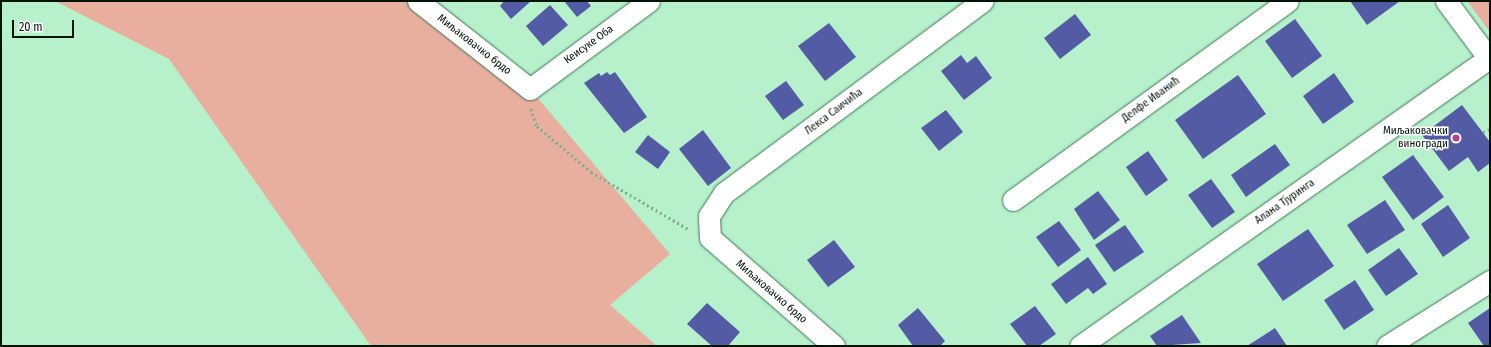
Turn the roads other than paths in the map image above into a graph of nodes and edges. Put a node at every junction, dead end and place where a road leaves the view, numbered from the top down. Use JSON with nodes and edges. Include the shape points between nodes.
{"nodes":[{"id":1,"x":418,"y":1,"type":"edge"},
{"id":2,"x":649,"y":1,"type":"edge"},
{"id":3,"x":984,"y":1,"type":"edge"},
{"id":4,"x":1288,"y":1,"type":"edge"},
{"id":5,"x":1446,"y":1,"type":"edge"},
{"id":6,"x":1489,"y":59,"type":"edge"},
{"id":7,"x":530,"y":89,"type":"joint"},
{"id":8,"x":1013,"y":200,"type":"dead end"},
{"id":9,"x":710,"y":238,"type":"joint"},
{"id":10,"x":1490,"y":281,"type":"edge"},
{"id":11,"x":834,"y":346,"type":"edge"},
{"id":12,"x":1080,"y":346,"type":"edge"},
{"id":13,"x":1387,"y":346,"type":"edge"}],
"edges":[{"from":1,"to":7,"type":"street","name":"Миљаковачко брдо"},
{"from":2,"to":7,"type":"street","name":"Кеисуке Оба"},
{"from":3,"to":9,"type":"street","name":"Лекса Саичића","via":[[724,193],[710,216]]},
{"from":4,"to":8,"type":"street","name":"Делфе Иванић"},
{"from":5,"to":6,"type":"street"},
{"from":6,"to":12,"type":"street","name":"Алана Тјуринга"},
{"from":9,"to":11,"type":"street","name":"Миљаковачко брдо"},
{"from":10,"to":13,"type":"street"}]}
